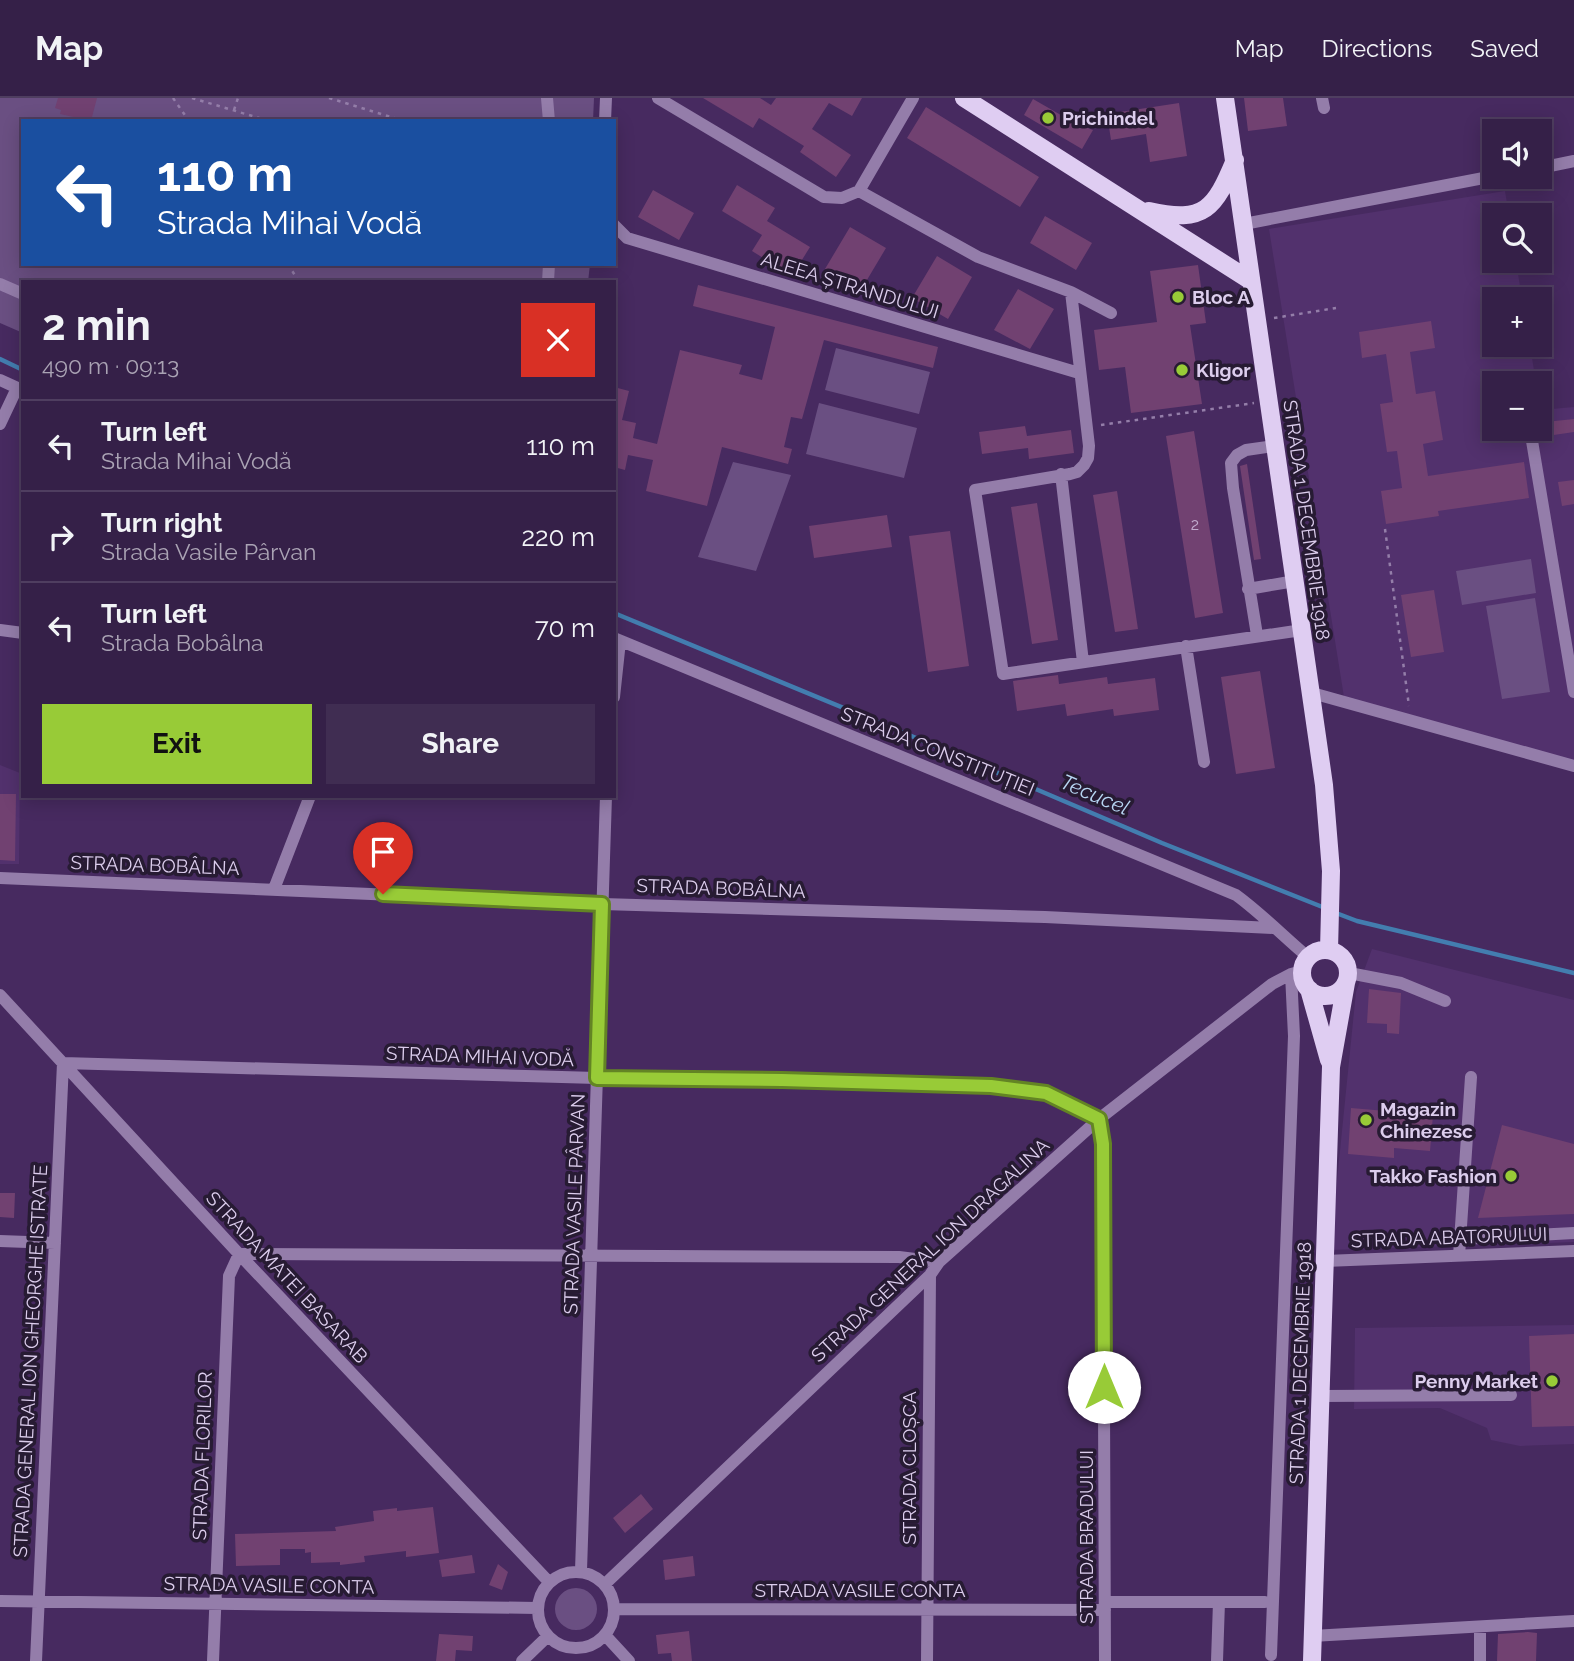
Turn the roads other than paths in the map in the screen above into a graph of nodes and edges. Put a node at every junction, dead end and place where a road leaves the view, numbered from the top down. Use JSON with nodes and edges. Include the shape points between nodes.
{"nodes":[{"id":1,"x":547,"y":98,"type":"edge"},
{"id":2,"x":606,"y":98,"type":"edge"},
{"id":3,"x":657,"y":98,"type":"edge"},
{"id":4,"x":913,"y":98,"type":"edge"},
{"id":5,"x":964,"y":98,"type":"edge"},
{"id":6,"x":1225,"y":98,"type":"edge"},
{"id":7,"x":549,"y":119,"type":"edge"},
{"id":8,"x":605,"y":119,"type":"edge"},
{"id":9,"x":1235,"y":160,"type":"junction"},
{"id":10,"x":1574,"y":161,"type":"edge"},
{"id":11,"x":1552,"y":166,"type":"edge"},
{"id":12,"x":1482,"y":178,"type":"edge"},
{"id":13,"x":859,"y":191,"type":"junction"},
{"id":14,"x":1140,"y":209,"type":"junction"},
{"id":15,"x":1244,"y":224,"type":"junction"},
{"id":16,"x":616,"y":227,"type":"edge"},
{"id":17,"x":1251,"y":281,"type":"junction"},
{"id":18,"x":0,"y":284,"type":"edge"},
{"id":19,"x":1071,"y":292,"type":"junction"},
{"id":20,"x":21,"y":293,"type":"edge"},
{"id":21,"x":1111,"y":313,"type":"dead end"},
{"id":22,"x":1079,"y":373,"type":"junction"},
{"id":23,"x":0,"y":380,"type":"edge"},
{"id":24,"x":20,"y":389,"type":"edge"},
{"id":25,"x":0,"y":424,"type":"edge"},
{"id":26,"x":1533,"y":441,"type":"edge"},
{"id":27,"x":1274,"y":446,"type":"junction"},
{"id":28,"x":1062,"y":474,"type":"junction"},
{"id":29,"x":1295,"y":581,"type":"junction"},
{"id":30,"x":1248,"y":589,"type":"junction"},
{"id":31,"x":0,"y":630,"type":"edge"},
{"id":32,"x":1302,"y":630,"type":"junction"},
{"id":33,"x":21,"y":633,"type":"edge"},
{"id":34,"x":1257,"y":635,"type":"junction"},
{"id":35,"x":617,"y":640,"type":"edge"},
{"id":36,"x":1186,"y":646,"type":"junction"},
{"id":37,"x":616,"y":659,"type":"edge"},
{"id":38,"x":1083,"y":662,"type":"junction"},
{"id":39,"x":1574,"y":692,"type":"edge"},
{"id":40,"x":1312,"y":693,"type":"junction"},
{"id":41,"x":1204,"y":762,"type":"dead end"},
{"id":42,"x":1574,"y":766,"type":"edge"},
{"id":43,"x":309,"y":798,"type":"edge"},
{"id":44,"x":606,"y":798,"type":"edge"},
{"id":45,"x":0,"y":878,"type":"edge"},
{"id":46,"x":274,"y":889,"type":"junction"},
{"id":47,"x":602,"y":904,"type":"junction"},
{"id":48,"x":1273,"y":928,"type":"junction"},
{"id":49,"x":1329,"y":950,"type":"junction"},
{"id":50,"x":1300,"y":967,"type":"junction"},
{"id":51,"x":1347,"y":978,"type":"junction"},
{"id":52,"x":1309,"y":989,"type":"junction"},
{"id":53,"x":0,"y":995,"type":"edge"},
{"id":54,"x":1445,"y":1001,"type":"dead end"},
{"id":55,"x":63,"y":1063,"type":"junction"},
{"id":56,"x":1331,"y":1067,"type":"junction"},
{"id":57,"x":1471,"y":1077,"type":"dead end"},
{"id":58,"x":597,"y":1078,"type":"junction"},
{"id":59,"x":1099,"y":1119,"type":"junction"},
{"id":60,"x":1574,"y":1233,"type":"edge"},
{"id":61,"x":1460,"y":1239,"type":"junction"},
{"id":62,"x":0,"y":1241,"type":"edge"},
{"id":63,"x":55,"y":1243,"type":"junction"},
{"id":64,"x":1574,"y":1251,"type":"edge"},
{"id":65,"x":239,"y":1254,"type":"junction"},
{"id":66,"x":592,"y":1256,"type":"junction"},
{"id":67,"x":1459,"y":1256,"type":"junction"},
{"id":68,"x":1325,"y":1261,"type":"junction"},
{"id":69,"x":939,"y":1262,"type":"junction"},
{"id":70,"x":930,"y":1275,"type":"junction"},
{"id":71,"x":1511,"y":1395,"type":"dead end"},
{"id":72,"x":1320,"y":1396,"type":"junction"},
{"id":73,"x":581,"y":1572,"type":"junction"},
{"id":74,"x":549,"y":1582,"type":"junction"},
{"id":75,"x":605,"y":1584,"type":"junction"},
{"id":76,"x":0,"y":1601,"type":"edge"},
{"id":77,"x":39,"y":1601,"type":"junction"},
{"id":78,"x":1219,"y":1602,"type":"junction"},
{"id":79,"x":1265,"y":1602,"type":"dead end"},
{"id":80,"x":215,"y":1604,"type":"junction"},
{"id":81,"x":1105,"y":1606,"type":"junction"},
{"id":82,"x":537,"y":1608,"type":"junction"},
{"id":83,"x":615,"y":1609,"type":"junction"},
{"id":84,"x":927,"y":1610,"type":"junction"},
{"id":85,"x":1574,"y":1621,"type":"edge"},
{"id":86,"x":1480,"y":1627,"type":"junction"},
{"id":87,"x":605,"y":1635,"type":"junction"},
{"id":88,"x":548,"y":1636,"type":"junction"},
{"id":89,"x":1312,"y":1636,"type":"junction"},
{"id":90,"x":576,"y":1655,"type":"edge"},
{"id":91,"x":1271,"y":1655,"type":"dead end"},
{"id":92,"x":36,"y":1661,"type":"edge"},
{"id":93,"x":213,"y":1661,"type":"edge"},
{"id":94,"x":522,"y":1661,"type":"edge"},
{"id":95,"x":629,"y":1661,"type":"edge"},
{"id":96,"x":927,"y":1661,"type":"edge"},
{"id":97,"x":1105,"y":1661,"type":"edge"},
{"id":98,"x":1217,"y":1661,"type":"edge"},
{"id":99,"x":1312,"y":1661,"type":"edge"},
{"id":100,"x":1480,"y":1661,"type":"edge"}],
"edges":[{"from":1,"to":7,"type":"street"},
{"from":2,"to":8,"type":"street"},
{"from":3,"to":13,"type":"street","via":[[824,197],[842,198]]},
{"from":4,"to":13,"type":"street"},
{"from":5,"to":14,"type":"main road"},
{"from":6,"to":9,"type":"main road","name":"STRADA 1 DECEMBRIE 1918"},
{"from":9,"to":14,"type":"main road","via":[[1220,195],[1206,208],[1189,215]]},
{"from":9,"to":15,"type":"main road","name":"STRADA 1 DECEMBRIE 1918"},
{"from":10,"to":11,"type":"street"},
{"from":12,"to":15,"type":"street"},
{"from":13,"to":19,"type":"street","via":[[978,257]]},
{"from":14,"to":17,"type":"main road"},
{"from":15,"to":17,"type":"main road","name":"STRADA 1 DECEMBRIE 1918"},
{"from":16,"to":22,"type":"street","name":"ALEEA ȘTRANDULUI","via":[[627,238]]},
{"from":17,"to":27,"type":"main road","name":"STRADA 1 DECEMBRIE 1918"},
{"from":18,"to":20,"type":"street"},
{"from":19,"to":21,"type":"street"},
{"from":19,"to":22,"type":"street"},
{"from":22,"to":28,"type":"street","via":[[1088,458],[1077,472]]},
{"from":23,"to":24,"type":"street"},
{"from":24,"to":25,"type":"street"},
{"from":26,"to":39,"type":"street"},
{"from":27,"to":29,"type":"main road","name":"STRADA 1 DECEMBRIE 1918"},
{"from":27,"to":30,"type":"street","via":[[1246,450],[1231,463]]},
{"from":28,"to":38,"type":"street"},
{"from":28,"to":38,"type":"street","via":[[975,490],[1003,674]]},
{"from":29,"to":30,"type":"street"},
{"from":29,"to":32,"type":"main road","name":"STRADA 1 DECEMBRIE 1918"},
{"from":30,"to":34,"type":"street"},
{"from":31,"to":33,"type":"street"},
{"from":32,"to":34,"type":"street"},
{"from":32,"to":40,"type":"main road","name":"STRADA 1 DECEMBRIE 1918"},
{"from":34,"to":36,"type":"street"},
{"from":35,"to":37,"type":"street"},
{"from":35,"to":48,"type":"street","name":"STRADA CONSTITUȚIEI","via":[[1236,895]]},
{"from":36,"to":38,"type":"street"},
{"from":36,"to":41,"type":"street"},
{"from":40,"to":42,"type":"street"},
{"from":40,"to":49,"type":"main road","name":"STRADA 1 DECEMBRIE 1918","via":[[1331,871]]},
{"from":43,"to":46,"type":"street"},
{"from":44,"to":47,"type":"street","name":"STRADA VASILE PÂRVAN"},
{"from":45,"to":46,"type":"street","name":"STRADA BOBÂLNA"},
{"from":46,"to":47,"type":"street","name":"STRADA BOBÂLNA"},
{"from":47,"to":48,"type":"street","name":"STRADA BOBÂLNA"},
{"from":47,"to":58,"type":"street","name":"STRADA VASILE PÂRVAN"},
{"from":48,"to":50,"type":"street","name":"STRADA CONSTITUȚIEI"},
{"from":49,"to":50,"type":"main road","via":[[1318,951]]},
{"from":49,"to":51,"type":"main road","via":[[1346,962]]},
{"from":50,"to":52,"type":"main road"},
{"from":50,"to":59,"type":"street","name":"STRADA GENERAL ION DRAGALINA"},
{"from":50,"to":91,"type":"street"},
{"from":51,"to":52,"type":"main road","via":[[1339,992],[1329,995]]},
{"from":51,"to":54,"type":"street","via":[[1401,983]]},
{"from":51,"to":56,"type":"main road","name":"STRADA 1 DECEMBRIE 1918"},
{"from":52,"to":56,"type":"main road","name":"STRADA 1 DECEMBRIE 1918"},
{"from":53,"to":55,"type":"street","name":"STRADA MATEI BASARAB"},
{"from":55,"to":58,"type":"street","name":"STRADA MIHAI VODĂ"},
{"from":55,"to":63,"type":"street","name":"STRADA GENERAL ION GHEORGHE ISTRATE"},
{"from":55,"to":65,"type":"street","name":"STRADA MATEI BASARAB"},
{"from":56,"to":68,"type":"main road","name":"STRADA 1 DECEMBRIE 1918"},
{"from":57,"to":61,"type":"street"},
{"from":58,"to":59,"type":"street","name":"STRADA MIHAI VODĂ","via":[[991,1086],[1046,1093]]},
{"from":58,"to":66,"type":"street","name":"STRADA VASILE PÂRVAN"},
{"from":59,"to":69,"type":"street","name":"STRADA GENERAL ION DRAGALINA"},
{"from":59,"to":81,"type":"street","name":"STRADA BRADULUI","via":[[1103,1144]]},
{"from":60,"to":61,"type":"street"},
{"from":61,"to":67,"type":"street"},
{"from":62,"to":63,"type":"street"},
{"from":63,"to":77,"type":"street","name":"STRADA GENERAL ION GHEORGHE ISTRATE"},
{"from":64,"to":67,"type":"street","name":"STRADA ABATORULUI"},
{"from":65,"to":66,"type":"street"},
{"from":65,"to":74,"type":"street","name":"STRADA MATEI BASARAB"},
{"from":65,"to":80,"type":"street","name":"STRADA FLORILOR","via":[[229,1276]]},
{"from":66,"to":69,"type":"street","via":[[899,1257]]},
{"from":66,"to":73,"type":"street","name":"STRADA VASILE PÂRVAN"},
{"from":67,"to":68,"type":"street","name":"STRADA ABATORULUI"},
{"from":68,"to":72,"type":"main road","name":"STRADA 1 DECEMBRIE 1918"},
{"from":69,"to":70,"type":"street","name":"STRADA GENERAL ION DRAGALINA"},
{"from":70,"to":75,"type":"street","name":"STRADA GENERAL ION DRAGALINA"},
{"from":70,"to":84,"type":"street","name":"STRADA CLOȘCA"},
{"from":71,"to":72,"type":"street"},
{"from":72,"to":89,"type":"main road","name":"STRADA 1 DECEMBRIE 1918"},
{"from":73,"to":74,"type":"street","via":[[564,1573]]},
{"from":73,"to":75,"type":"street"},
{"from":74,"to":82,"type":"street"},
{"from":75,"to":83,"type":"street"},
{"from":76,"to":77,"type":"street","name":"STRADA VASILE CONTA"},
{"from":77,"to":80,"type":"street","name":"STRADA VASILE CONTA"},
{"from":77,"to":92,"type":"street","name":"STRADA GENERAL ION GHEORGHE ISTRATE"},
{"from":78,"to":79,"type":"street","name":"STRADA VASILE CONTA"},
{"from":78,"to":81,"type":"street","name":"STRADA VASILE CONTA"},
{"from":78,"to":98,"type":"street"},
{"from":80,"to":82,"type":"street","name":"STRADA VASILE CONTA"},
{"from":80,"to":93,"type":"street","name":"STRADA FLORILOR"},
{"from":81,"to":84,"type":"street","name":"STRADA VASILE CONTA"},
{"from":81,"to":97,"type":"street","name":"STRADA BRADULUI"},
{"from":82,"to":88,"type":"street"},
{"from":83,"to":84,"type":"street","name":"STRADA VASILE CONTA"},
{"from":83,"to":87,"type":"street"},
{"from":84,"to":96,"type":"street","name":"STRADA CLOȘCA"},
{"from":85,"to":86,"type":"street"},
{"from":86,"to":89,"type":"street"},
{"from":86,"to":100,"type":"street"},
{"from":87,"to":90,"type":"street"},
{"from":87,"to":95,"type":"street"},
{"from":88,"to":90,"type":"street"},
{"from":88,"to":94,"type":"street"},
{"from":89,"to":99,"type":"main road","name":"STRADA 1 DECEMBRIE 1918"}]}
